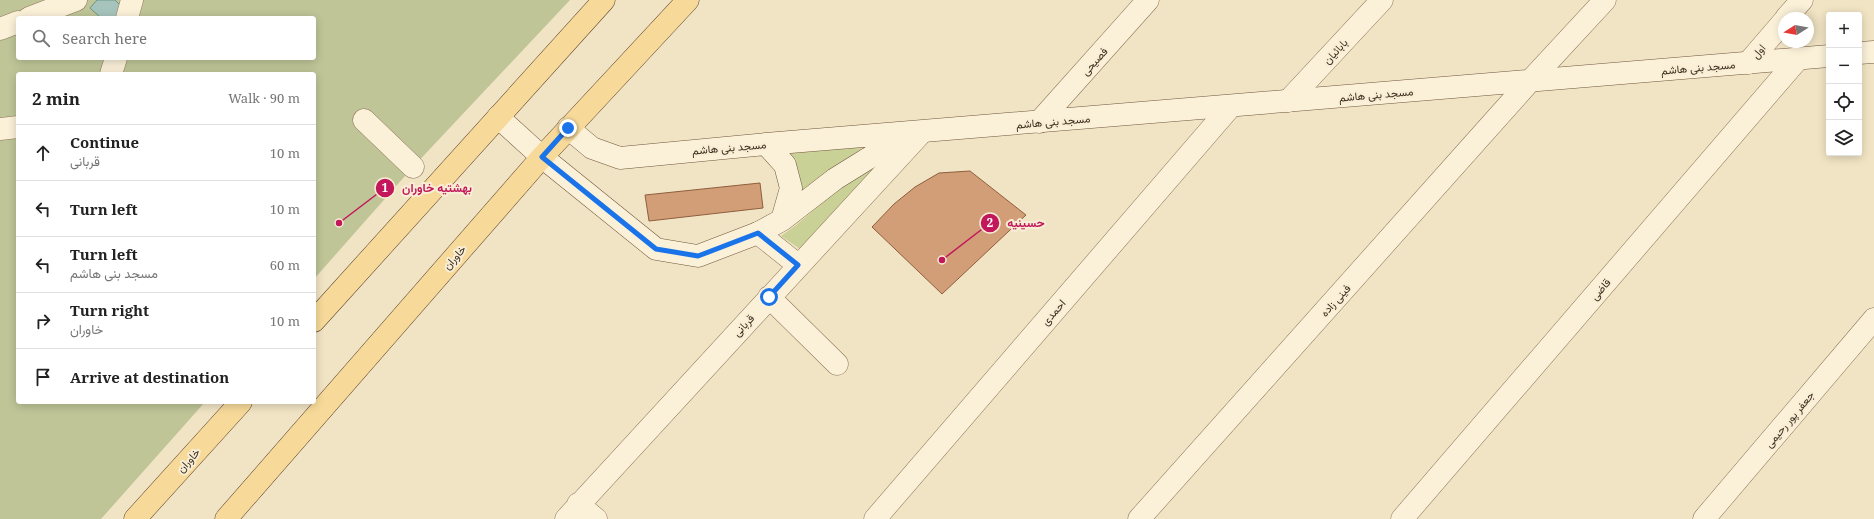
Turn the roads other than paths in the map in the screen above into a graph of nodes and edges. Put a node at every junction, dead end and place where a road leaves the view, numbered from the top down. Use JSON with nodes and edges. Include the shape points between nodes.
{"nodes":[{"id":1,"x":76,"y":0,"type":"edge"},
{"id":2,"x":132,"y":0,"type":"edge"},
{"id":3,"x":604,"y":0,"type":"edge"},
{"id":4,"x":688,"y":0,"type":"edge"},
{"id":5,"x":1148,"y":0,"type":"edge"},
{"id":6,"x":1382,"y":0,"type":"edge"},
{"id":7,"x":1605,"y":0,"type":"edge"},
{"id":8,"x":1802,"y":0,"type":"edge"},
{"id":9,"x":1791,"y":12,"type":"edge"},
{"id":10,"x":34,"y":16,"type":"edge"},
{"id":11,"x":128,"y":16,"type":"edge"},
{"id":12,"x":16,"y":23,"type":"edge"},
{"id":13,"x":1778,"y":28,"type":"edge"},
{"id":14,"x":0,"y":29,"type":"edge"},
{"id":15,"x":1874,"y":52,"type":"edge"},
{"id":16,"x":1862,"y":53,"type":"edge"},
{"id":17,"x":1826,"y":56,"type":"edge"},
{"id":18,"x":1798,"y":59,"type":"junction"},
{"id":19,"x":115,"y":60,"type":"edge"},
{"id":20,"x":1748,"y":63,"type":"junction"},
{"id":21,"x":112,"y":72,"type":"edge"},
{"id":22,"x":1530,"y":81,"type":"junction"},
{"id":23,"x":1288,"y":101,"type":"junction"},
{"id":24,"x":1231,"y":106,"type":"junction"},
{"id":25,"x":498,"y":117,"type":"junction"},
{"id":26,"x":364,"y":120,"type":"dead end"},
{"id":27,"x":1039,"y":122,"type":"junction"},
{"id":28,"x":16,"y":127,"type":"edge"},
{"id":29,"x":568,"y":128,"type":"junction"},
{"id":30,"x":0,"y":129,"type":"edge"},
{"id":31,"x":922,"y":132,"type":"junction"},
{"id":32,"x":766,"y":144,"type":"junction"},
{"id":33,"x":542,"y":157,"type":"junction"},
{"id":34,"x":413,"y":167,"type":"dead end"},
{"id":35,"x":782,"y":220,"type":"junction"},
{"id":36,"x":758,"y":233,"type":"junction"},
{"id":37,"x":798,"y":265,"type":"junction"},
{"id":38,"x":769,"y":297,"type":"junction"},
{"id":39,"x":316,"y":319,"type":"edge"},
{"id":40,"x":1874,"y":319,"type":"edge"},
{"id":41,"x":837,"y":364,"type":"dead end"},
{"id":42,"x":239,"y":404,"type":"edge"},
{"id":43,"x":572,"y":511,"type":"edge"},
{"id":44,"x":135,"y":519,"type":"edge"},
{"id":45,"x":226,"y":519,"type":"edge"},
{"id":46,"x":596,"y":519,"type":"edge"},
{"id":47,"x":875,"y":519,"type":"edge"},
{"id":48,"x":1139,"y":519,"type":"edge"},
{"id":49,"x":1402,"y":519,"type":"edge"},
{"id":50,"x":1704,"y":519,"type":"edge"}],
"edges":[{"from":1,"to":10,"type":"street"},
{"from":2,"to":11,"type":"street"},
{"from":3,"to":25,"type":"main road"},
{"from":4,"to":29,"type":"main road","name":"خاوران"},
{"from":5,"to":27,"type":"street","name":"فصیحی"},
{"from":6,"to":23,"type":"street","name":"بابائیان"},
{"from":7,"to":22,"type":"street","name":"فینی زاده"},
{"from":8,"to":9,"type":"street"},
{"from":12,"to":14,"type":"street"},
{"from":13,"to":20,"type":"street","name":"اول"},
{"from":15,"to":16,"type":"street"},
{"from":17,"to":18,"type":"street","name":"مسجد بنی هاشم"},
{"from":18,"to":20,"type":"street","name":"مسجد بنی هاشم"},
{"from":18,"to":49,"type":"street","name":"قاضی"},
{"from":19,"to":21,"type":"street"},
{"from":20,"to":22,"type":"street","name":"مسجد بنی هاشم"},
{"from":22,"to":23,"type":"street","name":"مسجد بنی هاشم"},
{"from":22,"to":48,"type":"street","name":"فینی زاده"},
{"from":23,"to":24,"type":"street","name":"مسجد بنی هاشم"},
{"from":24,"to":27,"type":"street","name":"مسجد بنی هاشم"},
{"from":24,"to":47,"type":"street","name":"احمدی"},
{"from":25,"to":33,"type":"street","name":"مسجد بنی هاشم"},
{"from":25,"to":39,"type":"main road"},
{"from":26,"to":34,"type":"street"},
{"from":27,"to":31,"type":"street","name":"مسجد بنی هاشم"},
{"from":28,"to":30,"type":"street"},
{"from":29,"to":32,"type":"street","name":"مسجد بنی هاشم","via":[[592,148],[620,158]]},
{"from":29,"to":33,"type":"main road","name":"خاوران"},
{"from":31,"to":32,"type":"street","name":"مسجد بنی هاشم"},
{"from":31,"to":35,"type":"street","name":"مسجد بنی هاشم","via":[[872,156],[835,179]]},
{"from":31,"to":37,"type":"street","name":"قربانی"},
{"from":32,"to":35,"type":"street","via":[[785,165],[791,188]]},
{"from":33,"to":36,"type":"street","name":"مسجد بنی هاشم","via":[[656,249],[698,256]]},
{"from":33,"to":45,"type":"main road","name":"خاوران"},
{"from":35,"to":36,"type":"street","name":"مسجد بنی هاشم"},
{"from":36,"to":37,"type":"street"},
{"from":37,"to":38,"type":"street","name":"قربانی"},
{"from":38,"to":41,"type":"street"},
{"from":38,"to":43,"type":"street","name":"قربانی"},
{"from":40,"to":50,"type":"street","name":"جعفر پور رحیمی"},
{"from":42,"to":44,"type":"main road","name":"خاوران"},
{"from":43,"to":46,"type":"street"}]}
